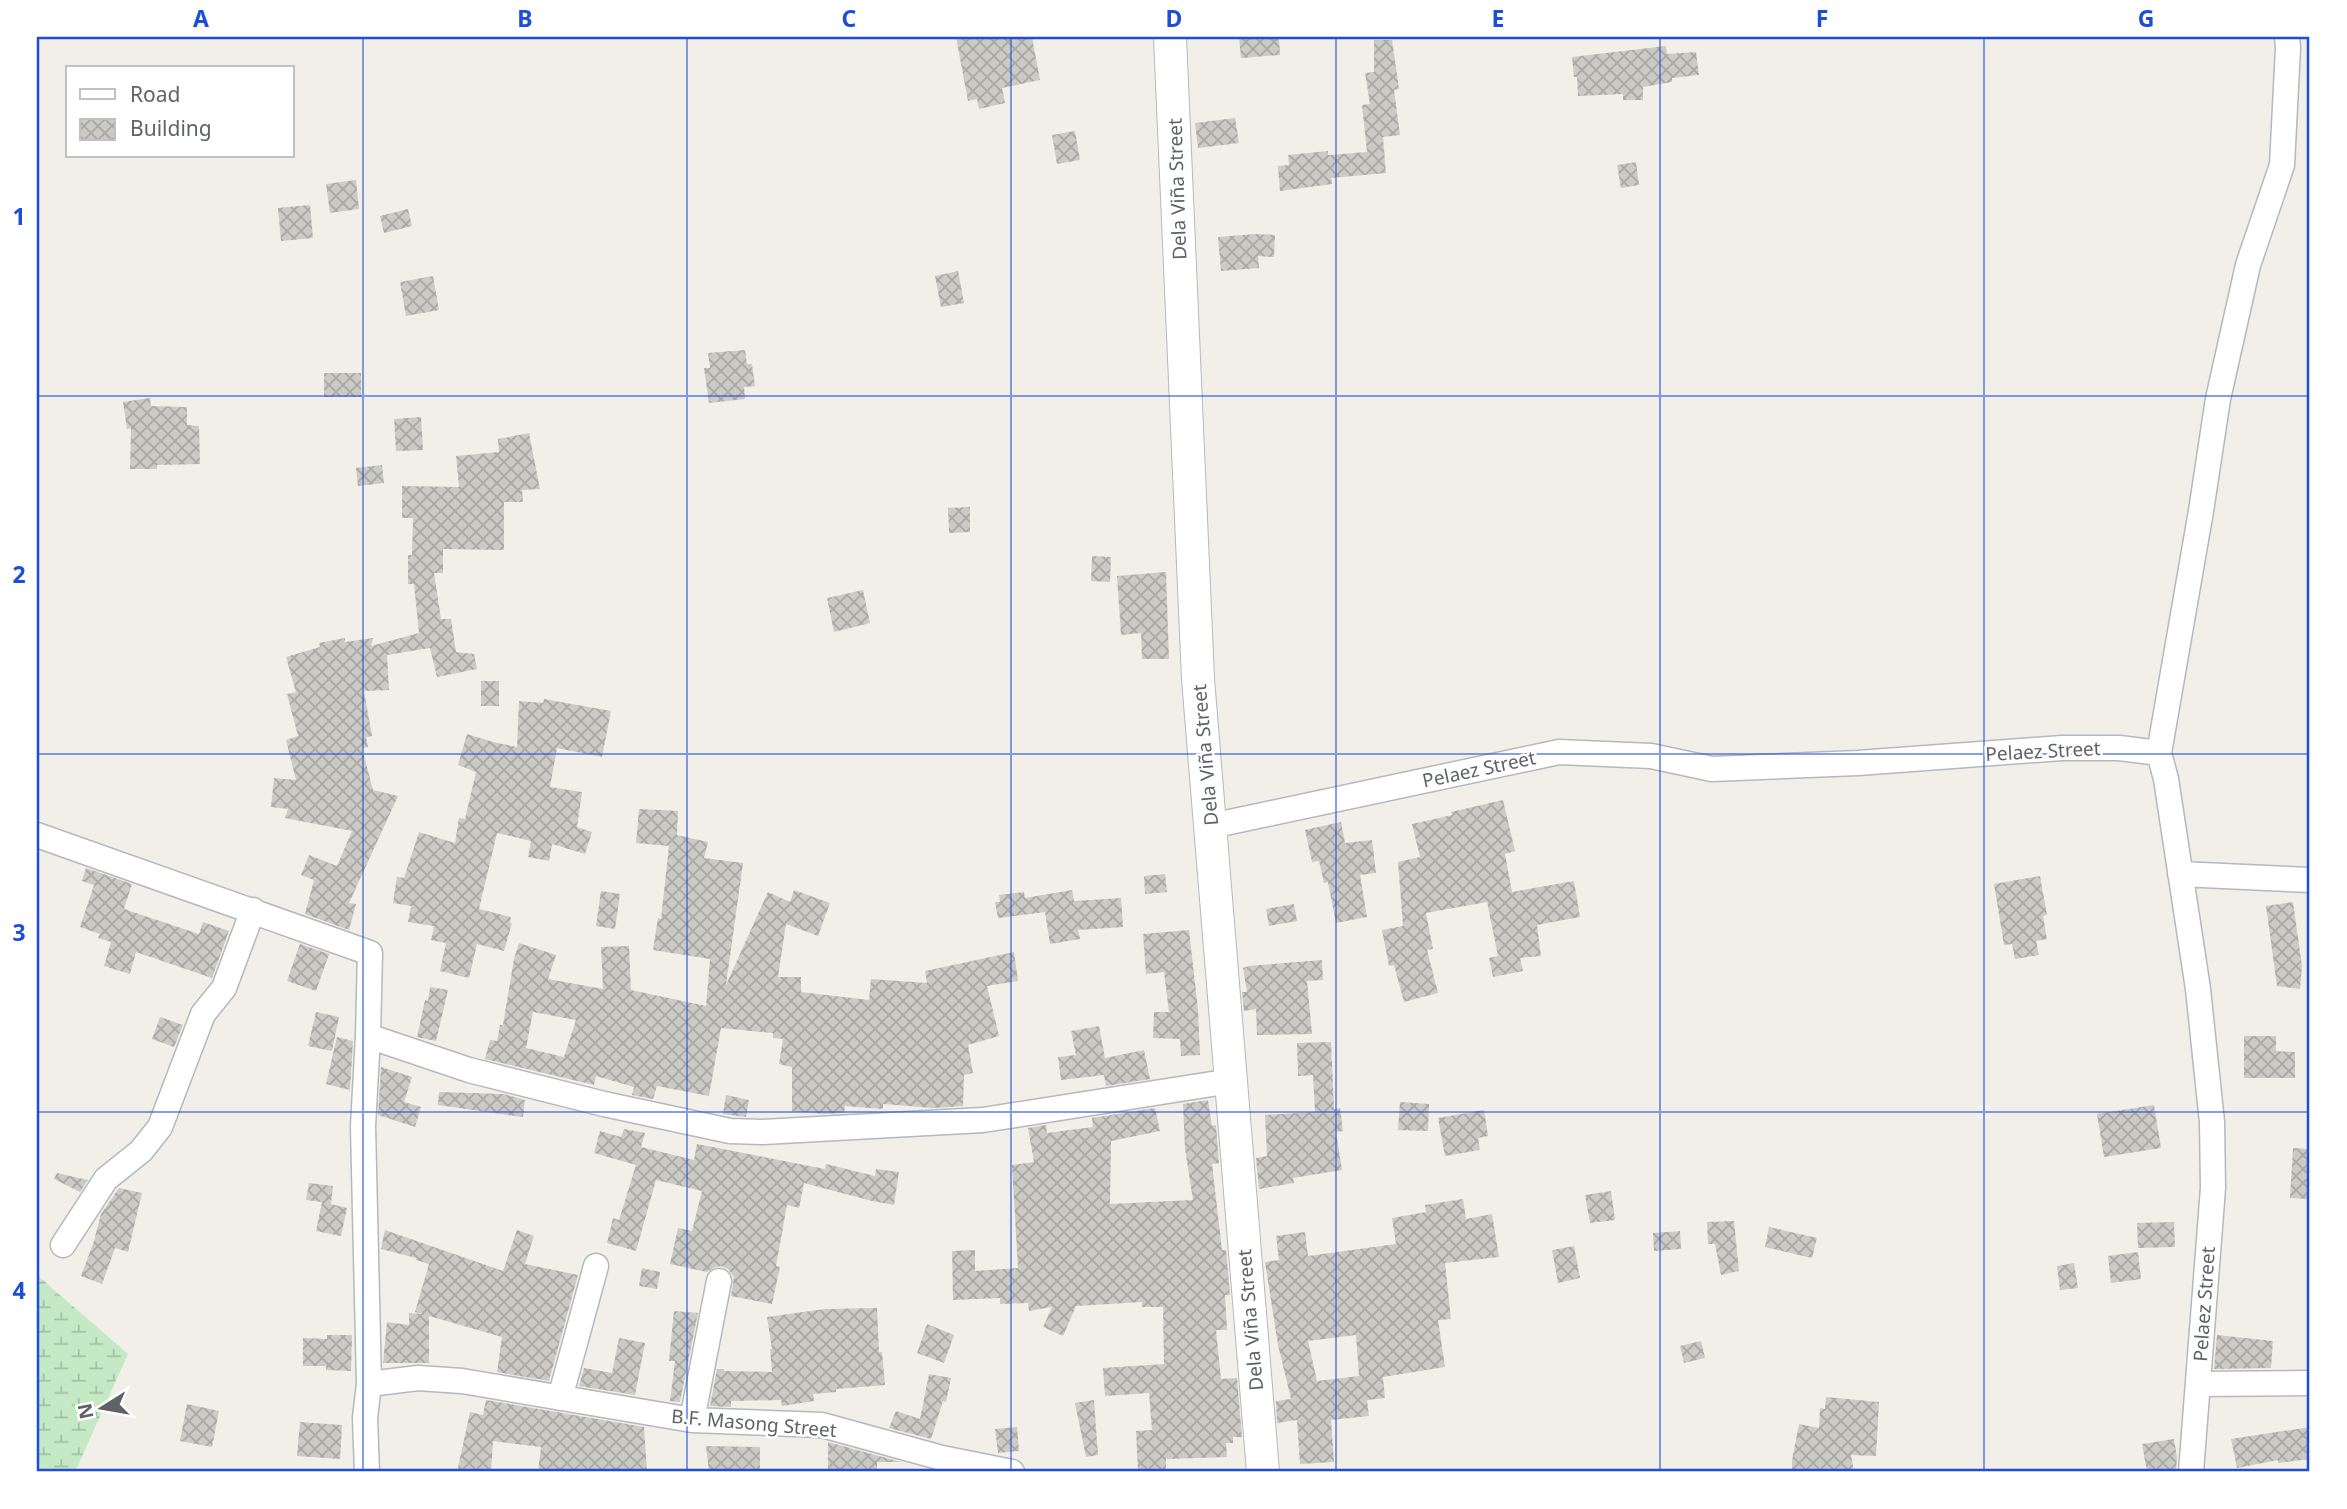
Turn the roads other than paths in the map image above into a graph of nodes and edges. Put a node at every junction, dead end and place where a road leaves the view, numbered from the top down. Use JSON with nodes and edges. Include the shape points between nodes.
{"nodes":[{"id":1,"x":1170,"y":37,"type":"edge"},
{"id":2,"x":2287,"y":37,"type":"edge"},
{"id":3,"x":2159,"y":753,"type":"junction"},
{"id":4,"x":1211,"y":827,"type":"junction"},
{"id":5,"x":37,"y":835,"type":"edge"},
{"id":6,"x":2180,"y":874,"type":"junction"},
{"id":7,"x":2310,"y":880,"type":"edge"},
{"id":8,"x":253,"y":911,"type":"junction"},
{"id":9,"x":368,"y":1037,"type":"junction"},
{"id":10,"x":1231,"y":1081,"type":"junction"},
{"id":11,"x":63,"y":1245,"type":"dead end"},
{"id":12,"x":596,"y":1266,"type":"dead end"},
{"id":13,"x":719,"y":1281,"type":"dead end"},
{"id":14,"x":2310,"y":1383,"type":"edge"},
{"id":15,"x":369,"y":1384,"type":"junction"},
{"id":16,"x":2198,"y":1384,"type":"junction"},
{"id":17,"x":560,"y":1398,"type":"junction"},
{"id":18,"x":692,"y":1420,"type":"junction"},
{"id":19,"x":368,"y":1472,"type":"edge"},
{"id":20,"x":1012,"y":1472,"type":"edge"},
{"id":21,"x":1263,"y":1472,"type":"edge"},
{"id":22,"x":2191,"y":1472,"type":"edge"}],
"edges":[{"from":1,"to":4,"type":"street","name":"Dela Viña Street","via":[[1198,679]]},
{"from":2,"to":3,"type":"street","via":[[2282,165],[2248,265],[2218,400]]},
{"from":3,"to":4,"type":"street","name":"Pelaez Street","via":[[2062,748],[1713,769],[1651,757],[1559,752]]},
{"from":3,"to":6,"type":"street","name":"Pelaez Street"},
{"from":4,"to":10,"type":"street","name":"Dela Viña Street"},
{"from":5,"to":8,"type":"street"},
{"from":6,"to":7,"type":"street"},
{"from":6,"to":16,"type":"street","name":"Pelaez Street","via":[[2212,1122],[2213,1188]]},
{"from":8,"to":9,"type":"street","via":[[370,953]]},
{"from":8,"to":11,"type":"street","via":[[224,989],[203,1014],[160,1126],[141,1152],[106,1179]]},
{"from":9,"to":10,"type":"street","via":[[470,1070],[730,1132],[983,1120]]},
{"from":9,"to":15,"type":"street","via":[[363,1126]]},
{"from":10,"to":21,"type":"street","name":"Dela Viña Street"},
{"from":12,"to":17,"type":"street"},
{"from":13,"to":18,"type":"street"},
{"from":14,"to":16,"type":"street"},
{"from":15,"to":17,"type":"street","name":"B.F. Masong Street","via":[[418,1378],[462,1381]]},
{"from":15,"to":19,"type":"street","via":[[365,1418]]},
{"from":16,"to":22,"type":"street","name":"Pelaez Street"},
{"from":17,"to":18,"type":"street","name":"B.F. Masong Street"},
{"from":18,"to":20,"type":"street","name":"B.F. Masong Street","via":[[822,1425]]}]}
